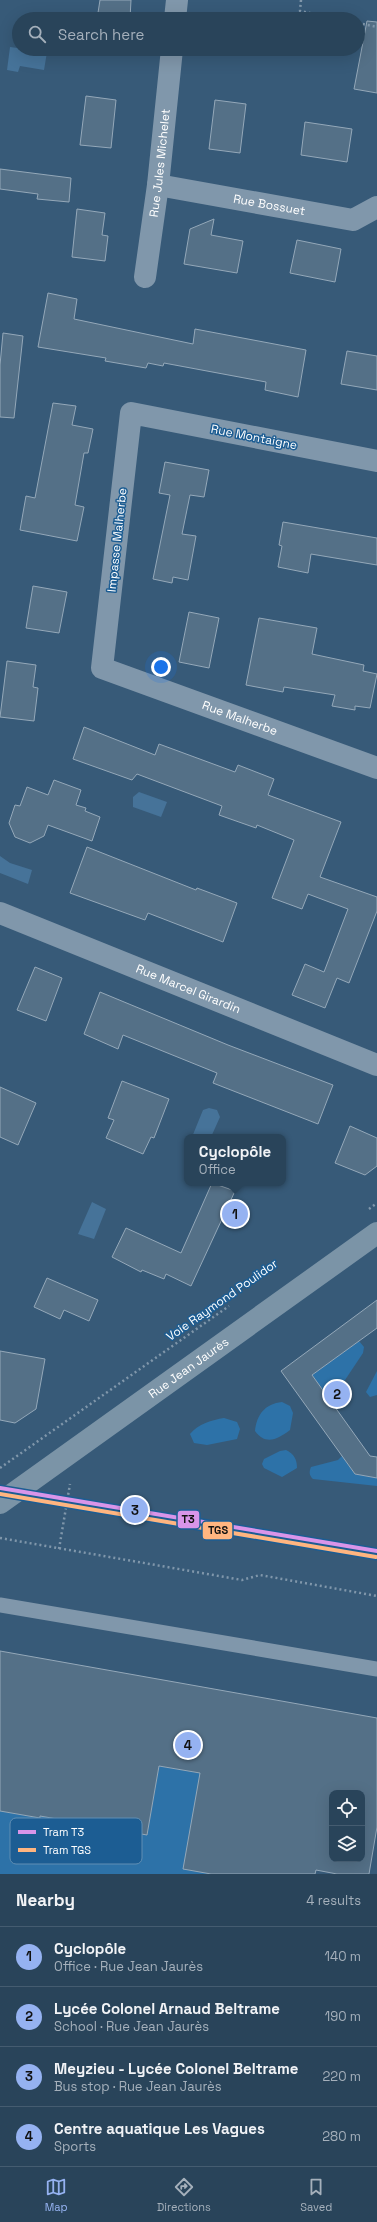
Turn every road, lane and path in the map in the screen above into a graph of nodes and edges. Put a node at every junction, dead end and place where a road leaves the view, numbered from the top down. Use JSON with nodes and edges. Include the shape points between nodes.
{"nodes":[{"id":1,"x":177,"y":0,"type":"edge"},
{"id":2,"x":301,"y":0,"type":"edge"},
{"id":3,"x":176,"y":12,"type":"edge"},
{"id":4,"x":305,"y":12,"type":"edge"},
{"id":5,"x":365,"y":24,"type":"edge"},
{"id":6,"x":377,"y":27,"type":"edge"},
{"id":7,"x":171,"y":56,"type":"edge"},
{"id":8,"x":158,"y":185,"type":"junction"},
{"id":9,"x":377,"y":207,"type":"edge"},
{"id":10,"x":146,"y":277,"type":"dead end"},
{"id":11,"x":131,"y":413,"type":"joint"},
{"id":12,"x":377,"y":461,"type":"edge"},
{"id":13,"x":102,"y":668,"type":"joint"},
{"id":14,"x":377,"y":768,"type":"edge"},
{"id":15,"x":0,"y":913,"type":"edge"},
{"id":16,"x":377,"y":1065,"type":"edge"},
{"id":17,"x":377,"y":1203,"type":"edge"},
{"id":18,"x":364,"y":1212,"type":"dead end"},
{"id":19,"x":377,"y":1233,"type":"edge"},
{"id":20,"x":233,"y":1303,"type":"dead end"},
{"id":21,"x":0,"y":1468,"type":"edge"},
{"id":22,"x":71,"y":1480,"type":"dead end"},
{"id":23,"x":0,"y":1503,"type":"edge"},
{"id":24,"x":0,"y":1538,"type":"edge"},
{"id":25,"x":59,"y":1549,"type":"junction"},
{"id":26,"x":377,"y":1596,"type":"edge"},
{"id":27,"x":0,"y":1605,"type":"edge"},
{"id":28,"x":377,"y":1669,"type":"edge"}],
"edges":[{"from":1,"to":3,"type":"street"},
{"from":2,"to":4,"type":"path","via":[[300,11]]},
{"from":5,"to":6,"type":"path"},
{"from":7,"to":8,"type":"street","name":"Rue Jules Michelet"},
{"from":8,"to":9,"type":"street","name":"Rue Bossuet","via":[[353,220]]},
{"from":8,"to":10,"type":"street","name":"Rue Jules Michelet"},
{"from":11,"to":12,"type":"street","name":"Rue Montaigne"},
{"from":11,"to":13,"type":"street","name":"Impasse Malherbe"},
{"from":13,"to":14,"type":"street","name":"Rue Malherbe"},
{"from":15,"to":16,"type":"street","name":"Rue Marcel Girardin"},
{"from":17,"to":18,"type":"path"},
{"from":19,"to":23,"type":"main road","name":"Rue Jean Jaurès"},
{"from":20,"to":21,"type":"path","name":"Voie Raymond Poulidor"},
{"from":22,"to":25,"type":"path"},
{"from":24,"to":25,"type":"path"},
{"from":25,"to":26,"type":"path","via":[[242,1580],[260,1576]]},
{"from":27,"to":28,"type":"lane"}]}
